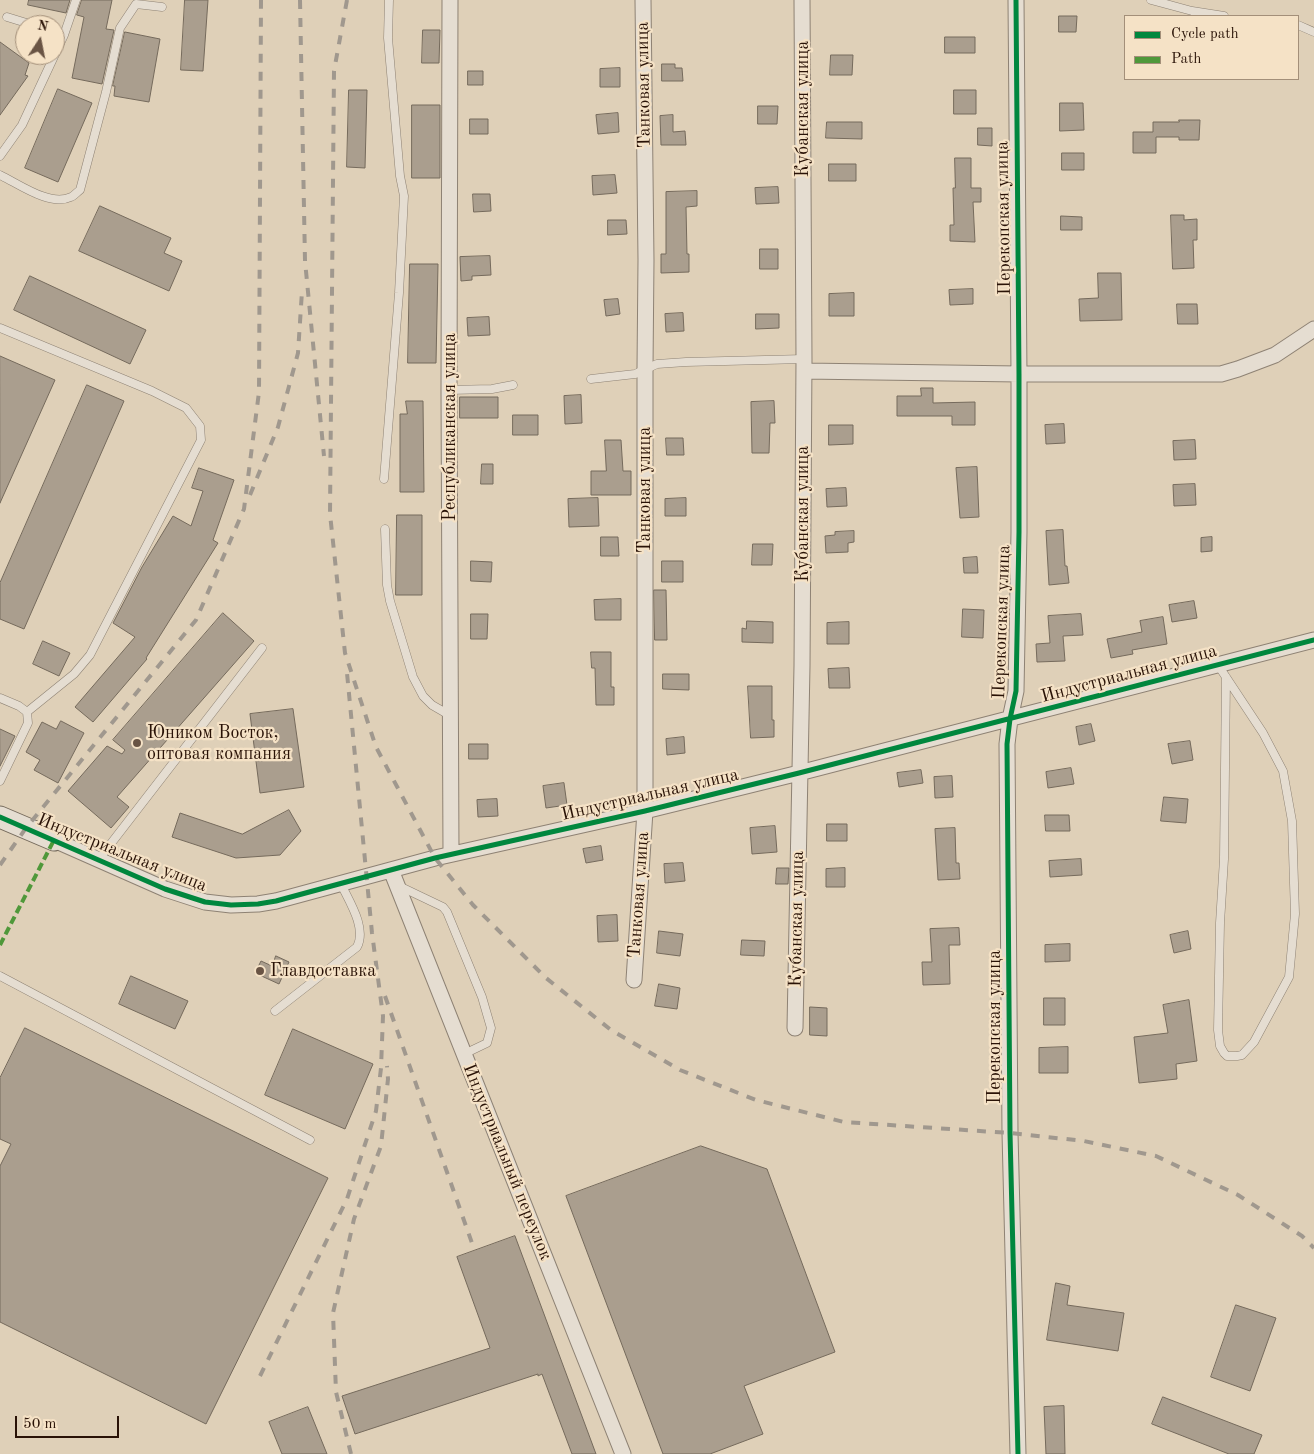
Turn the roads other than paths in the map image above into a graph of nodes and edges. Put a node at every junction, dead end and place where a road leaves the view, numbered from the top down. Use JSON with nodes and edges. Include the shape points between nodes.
{"nodes":[{"id":1,"x":76,"y":0,"type":"edge"},
{"id":2,"x":389,"y":0,"type":"edge"},
{"id":3,"x":450,"y":0,"type":"edge"},
{"id":4,"x":642,"y":0,"type":"edge"},
{"id":5,"x":802,"y":0,"type":"edge"},
{"id":6,"x":1016,"y":0,"type":"edge"},
{"id":7,"x":1151,"y":0,"type":"edge"},
{"id":8,"x":137,"y":2,"type":"edge"},
{"id":9,"x":162,"y":7,"type":"dead end"},
{"id":10,"x":1218,"y":15,"type":"edge"},
{"id":11,"x":7,"y":17,"type":"dead end"},
{"id":12,"x":15,"y":19,"type":"edge"},
{"id":13,"x":1299,"y":26,"type":"edge"},
{"id":14,"x":65,"y":32,"type":"edge"},
{"id":15,"x":1314,"y":32,"type":"edge"},
{"id":16,"x":50,"y":65,"type":"edge"},
{"id":17,"x":0,"y":156,"type":"edge"},
{"id":18,"x":0,"y":175,"type":"edge"},
{"id":19,"x":0,"y":328,"type":"edge"},
{"id":20,"x":1314,"y":329,"type":"edge"},
{"id":21,"x":804,"y":365,"type":"junction"},
{"id":22,"x":645,"y":368,"type":"junction"},
{"id":23,"x":1019,"y":374,"type":"junction"},
{"id":24,"x":591,"y":379,"type":"dead end"},
{"id":25,"x":513,"y":385,"type":"dead end"},
{"id":26,"x":449,"y":390,"type":"junction"},
{"id":27,"x":384,"y":478,"type":"dead end"},
{"id":28,"x":385,"y":529,"type":"dead end"},
{"id":29,"x":1314,"y":640,"type":"edge"},
{"id":30,"x":262,"y":648,"type":"dead end"},
{"id":31,"x":1222,"y":671,"type":"junction"},
{"id":32,"x":0,"y":698,"type":"edge"},
{"id":33,"x":27,"y":712,"type":"junction"},
{"id":34,"x":451,"y":716,"type":"junction"},
{"id":35,"x":1010,"y":719,"type":"junction"},
{"id":36,"x":799,"y":773,"type":"junction"},
{"id":37,"x":0,"y":781,"type":"edge"},
{"id":38,"x":645,"y":811,"type":"junction"},
{"id":39,"x":0,"y":816,"type":"edge"},
{"id":40,"x":54,"y":840,"type":"joint"},
{"id":41,"x":452,"y":854,"type":"junction"},
{"id":42,"x":98,"y":859,"type":"junction"},
{"id":43,"x":391,"y":870,"type":"junction"},
{"id":44,"x":341,"y":884,"type":"junction"},
{"id":45,"x":397,"y":885,"type":"junction"},
{"id":46,"x":0,"y":976,"type":"edge"},
{"id":47,"x":634,"y":980,"type":"dead end"},
{"id":48,"x":275,"y":1011,"type":"dead end"},
{"id":49,"x":795,"y":1028,"type":"dead end"},
{"id":50,"x":464,"y":1054,"type":"junction"},
{"id":51,"x":310,"y":1140,"type":"dead end"},
{"id":52,"x":623,"y":1454,"type":"edge"},
{"id":53,"x":1018,"y":1454,"type":"edge"}],
"edges":[{"from":1,"to":14,"type":"lane"},
{"from":2,"to":27,"type":"lane","via":[[388,38],[404,196]]},
{"from":3,"to":26,"type":"street","name":"Республиканская улица"},
{"from":4,"to":22,"type":"street","name":"Танковая улица"},
{"from":5,"to":21,"type":"street","name":"Кубанская улица"},
{"from":6,"to":23,"type":"street","name":"Перекопская улица"},
{"from":7,"to":10,"type":"lane"},
{"from":8,"to":9,"type":"lane"},
{"from":8,"to":18,"type":"lane","via":[[120,28],[80,190],[71,197],[55,200]]},
{"from":11,"to":12,"type":"lane"},
{"from":13,"to":15,"type":"lane"},
{"from":16,"to":17,"type":"lane","via":[[22,125]]},
{"from":19,"to":33,"type":"lane","via":[[186,408],[200,426],[201,440],[90,655],[74,674]]},
{"from":20,"to":23,"type":"street","via":[[1275,355],[1221,374]]},
{"from":21,"to":22,"type":"lane","via":[[686,362]]},
{"from":21,"to":23,"type":"street"},
{"from":21,"to":36,"type":"street","name":"Кубанская улица"},
{"from":22,"to":24,"type":"lane","via":[[635,374]]},
{"from":22,"to":38,"type":"street","name":"Танковая улица"},
{"from":23,"to":35,"type":"street","name":"Перекопская улица","via":[[1016,691]]},
{"from":25,"to":26,"type":"lane"},
{"from":26,"to":34,"type":"street","name":"Республиканская улица"},
{"from":28,"to":34,"type":"lane","via":[[390,601],[413,677],[423,696]]},
{"from":29,"to":31,"type":"street","name":"Индустриальная улица"},
{"from":30,"to":42,"type":"lane"},
{"from":31,"to":31,"type":"lane","via":[[1263,732],[1283,771],[1290,799],[1294,852],[1295,914],[1289,977],[1254,1042],[1237,1056],[1224,1053],[1218,1030],[1224,859]]},
{"from":31,"to":35,"type":"street","name":"Индустриальная улица"},
{"from":32,"to":33,"type":"lane"},
{"from":33,"to":37,"type":"lane","via":[[28,723]]},
{"from":34,"to":41,"type":"street","name":"Республиканская улица"},
{"from":35,"to":36,"type":"street","name":"Индустриальная улица"},
{"from":35,"to":53,"type":"street","name":"Перекопская улица","via":[[1007,744],[1010,1123]]},
{"from":36,"to":38,"type":"street","name":"Индустриальная улица"},
{"from":36,"to":49,"type":"street","name":"Кубанская улица"},
{"from":38,"to":41,"type":"street","name":"Индустриальная улица"},
{"from":38,"to":47,"type":"street","name":"Танковая улица"},
{"from":39,"to":40,"type":"street","name":"Индустриальная улица"},
{"from":40,"to":42,"type":"street","name":"Индустриальная улица"},
{"from":41,"to":43,"type":"street","name":"Индустриальная улица"},
{"from":42,"to":44,"type":"street","name":"Индустриальная улица","via":[[165,889],[205,902],[231,906],[276,901]]},
{"from":43,"to":44,"type":"street","name":"Индустриальная улица"},
{"from":43,"to":45,"type":"street","name":"Индустриальный переулок"},
{"from":44,"to":48,"type":"lane","via":[[356,917],[361,940]]},
{"from":45,"to":50,"type":"street","name":"Индустриальный переулок"},
{"from":45,"to":50,"type":"lane","via":[[447,912],[482,996],[491,1028],[490,1036],[487,1043]]},
{"from":46,"to":51,"type":"lane"},
{"from":50,"to":52,"type":"street","name":"Индустриальный переулок"}]}
